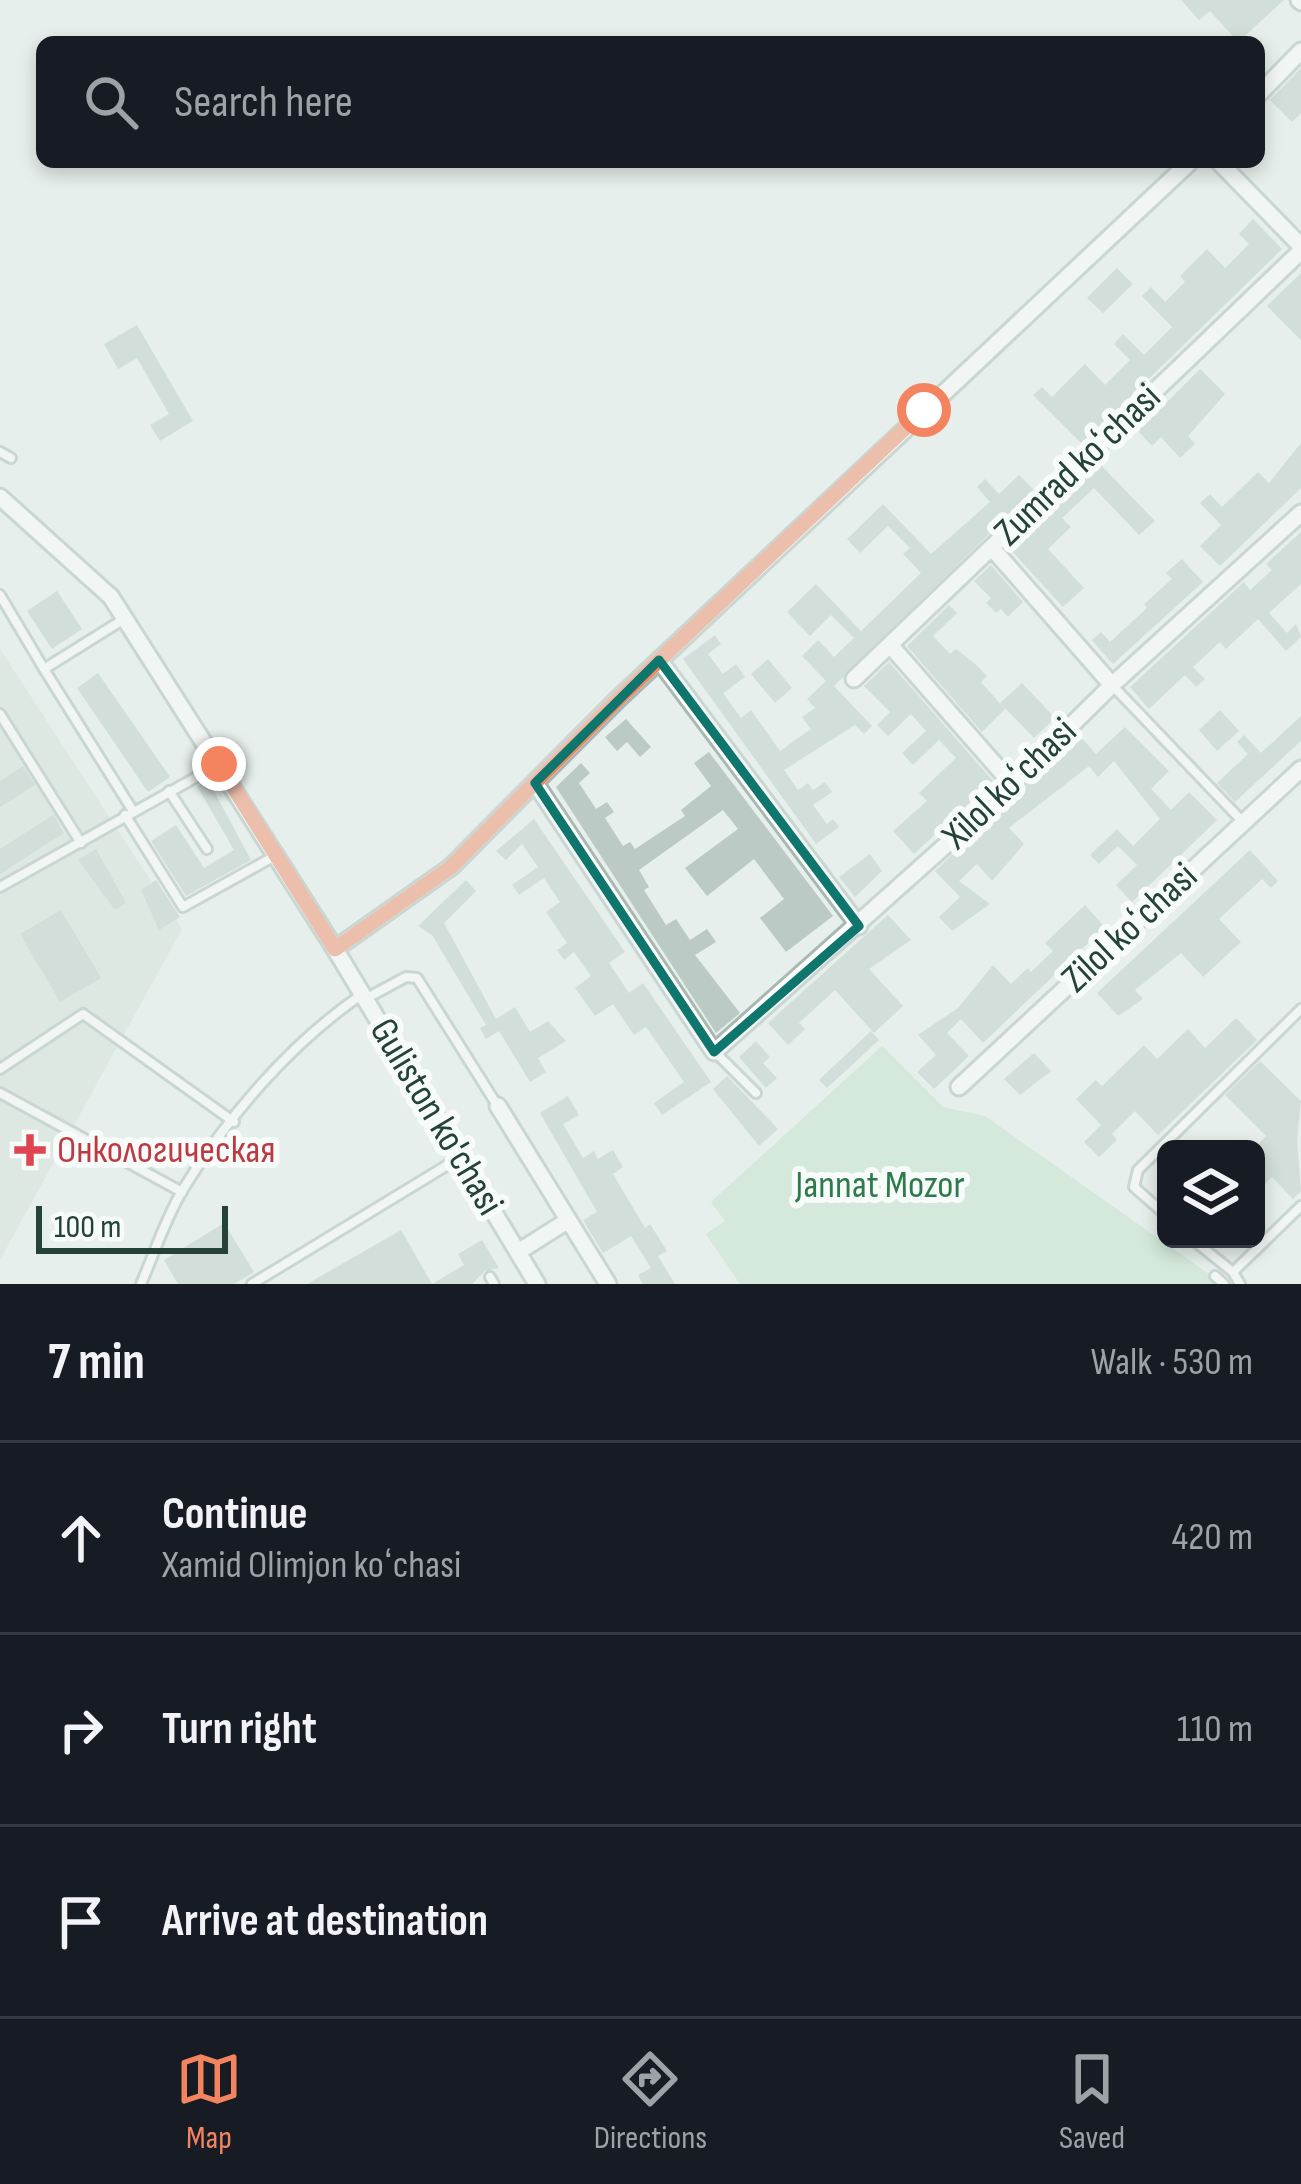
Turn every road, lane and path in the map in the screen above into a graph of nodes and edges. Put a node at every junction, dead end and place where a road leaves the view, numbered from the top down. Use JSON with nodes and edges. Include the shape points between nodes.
{"nodes":[{"id":1,"x":1301,"y":51,"type":"edge"},
{"id":2,"x":1265,"y":88,"type":"edge"},
{"id":3,"x":1184,"y":168,"type":"edge"},
{"id":4,"x":1225,"y":168,"type":"edge"},
{"id":5,"x":1301,"y":248,"type":"edge"},
{"id":6,"x":0,"y":452,"type":"edge"},
{"id":7,"x":10,"y":458,"type":"dead end"},
{"id":8,"x":2,"y":501,"type":"edge"},
{"id":9,"x":1301,"y":513,"type":"edge"},
{"id":10,"x":992,"y":548,"type":"junction"},
{"id":11,"x":2,"y":601,"type":"edge"},
{"id":12,"x":125,"y":618,"type":"junction"},
{"id":13,"x":890,"y":645,"type":"junction"},
{"id":14,"x":659,"y":660,"type":"junction"},
{"id":15,"x":44,"y":669,"type":"junction"},
{"id":16,"x":854,"y":679,"type":"dead end"},
{"id":17,"x":1112,"y":685,"type":"junction"},
{"id":18,"x":0,"y":714,"type":"edge"},
{"id":19,"x":219,"y":764,"type":"junction"},
{"id":20,"x":1301,"y":770,"type":"edge"},
{"id":21,"x":535,"y":783,"type":"junction"},
{"id":22,"x":1012,"y":784,"type":"junction"},
{"id":23,"x":169,"y":791,"type":"junction"},
{"id":24,"x":129,"y":813,"type":"junction"},
{"id":25,"x":1243,"y":822,"type":"junction"},
{"id":26,"x":81,"y":843,"type":"junction"},
{"id":27,"x":207,"y":849,"type":"dead end"},
{"id":28,"x":273,"y":856,"type":"junction"},
{"id":29,"x":0,"y":887,"type":"edge"},
{"id":30,"x":859,"y":926,"type":"junction"},
{"id":31,"x":335,"y":949,"type":"junction"},
{"id":32,"x":363,"y":996,"type":"junction"},
{"id":33,"x":1301,"y":1009,"type":"edge"},
{"id":34,"x":715,"y":1052,"type":"junction"},
{"id":35,"x":0,"y":1069,"type":"edge"},
{"id":36,"x":959,"y":1087,"type":"dead end"},
{"id":37,"x":0,"y":1093,"type":"edge"},
{"id":38,"x":756,"y":1093,"type":"dead end"},
{"id":39,"x":498,"y":1106,"type":"joint"},
{"id":40,"x":234,"y":1122,"type":"junction"},
{"id":41,"x":1168,"y":1140,"type":"edge"},
{"id":42,"x":1157,"y":1151,"type":"edge"},
{"id":43,"x":461,"y":1157,"type":"junction"},
{"id":44,"x":182,"y":1192,"type":"junction"},
{"id":45,"x":1301,"y":1206,"type":"edge"},
{"id":46,"x":1157,"y":1207,"type":"edge"},
{"id":47,"x":567,"y":1221,"type":"junction"},
{"id":48,"x":1203,"y":1248,"type":"edge"},
{"id":49,"x":518,"y":1252,"type":"junction"},
{"id":50,"x":1233,"y":1272,"type":"junction"},
{"id":51,"x":1215,"y":1276,"type":"dead end"},
{"id":52,"x":529,"y":1279,"type":"edge"},
{"id":53,"x":141,"y":1284,"type":"edge"},
{"id":54,"x":252,"y":1284,"type":"edge"},
{"id":55,"x":608,"y":1284,"type":"edge"},
{"id":56,"x":1224,"y":1284,"type":"edge"},
{"id":57,"x":1240,"y":1284,"type":"edge"}],
"edges":[{"from":1,"to":2,"type":"street"},
{"from":3,"to":14,"type":"street"},
{"from":4,"to":5,"type":"street"},
{"from":5,"to":10,"type":"street","name":"Zumrad koʻchasi"},
{"from":6,"to":7,"type":"lane"},
{"from":8,"to":12,"type":"street","name":"Guliston ko'chasi"},
{"from":9,"to":17,"type":"street","name":"Xilol koʻchasi"},
{"from":10,"to":13,"type":"street","name":"Zumrad koʻchasi"},
{"from":10,"to":17,"type":"street"},
{"from":11,"to":15,"type":"lane"},
{"from":12,"to":15,"type":"lane"},
{"from":12,"to":19,"type":"street","name":"Guliston ko'chasi"},
{"from":13,"to":16,"type":"street","name":"Zumrad koʻchasi"},
{"from":13,"to":22,"type":"street"},
{"from":14,"to":21,"type":"street"},
{"from":14,"to":30,"type":"street"},
{"from":15,"to":24,"type":"lane"},
{"from":17,"to":22,"type":"street","name":"Xilol koʻchasi"},
{"from":17,"to":25,"type":"lane"},
{"from":18,"to":26,"type":"lane"},
{"from":19,"to":23,"type":"lane"},
{"from":19,"to":28,"type":"street","name":"Guliston ko'chasi"},
{"from":20,"to":25,"type":"street","name":"Zilol koʻchasi"},
{"from":21,"to":31,"type":"street","via":[[451,867]]},
{"from":21,"to":34,"type":"street"},
{"from":22,"to":30,"type":"street","name":"Xilol koʻchasi"},
{"from":23,"to":24,"type":"lane"},
{"from":23,"to":27,"type":"lane"},
{"from":24,"to":26,"type":"lane"},
{"from":24,"to":28,"type":"lane","via":[[182,908]]},
{"from":25,"to":36,"type":"street","name":"Zilol koʻchasi"},
{"from":26,"to":29,"type":"lane"},
{"from":28,"to":31,"type":"street","name":"Guliston ko'chasi"},
{"from":30,"to":34,"type":"street","name":"Xilol koʻchasi"},
{"from":31,"to":32,"type":"street","name":"Guliston ko'chasi"},
{"from":32,"to":39,"type":"lane","via":[[417,977]]},
{"from":32,"to":40,"type":"lane","via":[[310,1030]]},
{"from":32,"to":43,"type":"street","name":"Guliston ko'chasi"},
{"from":33,"to":41,"type":"lane"},
{"from":34,"to":38,"type":"lane"},
{"from":35,"to":40,"type":"lane","via":[[83,1014]]},
{"from":37,"to":44,"type":"lane"},
{"from":39,"to":47,"type":"street"},
{"from":40,"to":44,"type":"lane"},
{"from":42,"to":46,"type":"lane","via":[[1134,1186]]},
{"from":43,"to":49,"type":"street","name":"Guliston ko'chasi"},
{"from":43,"to":54,"type":"lane"},
{"from":44,"to":53,"type":"lane"},
{"from":45,"to":50,"type":"lane"},
{"from":47,"to":49,"type":"street"},
{"from":47,"to":55,"type":"street"},
{"from":48,"to":50,"type":"lane"},
{"from":49,"to":52,"type":"street","name":"Guliston ko'chasi"},
{"from":50,"to":57,"type":"lane"},
{"from":51,"to":56,"type":"lane"}]}
